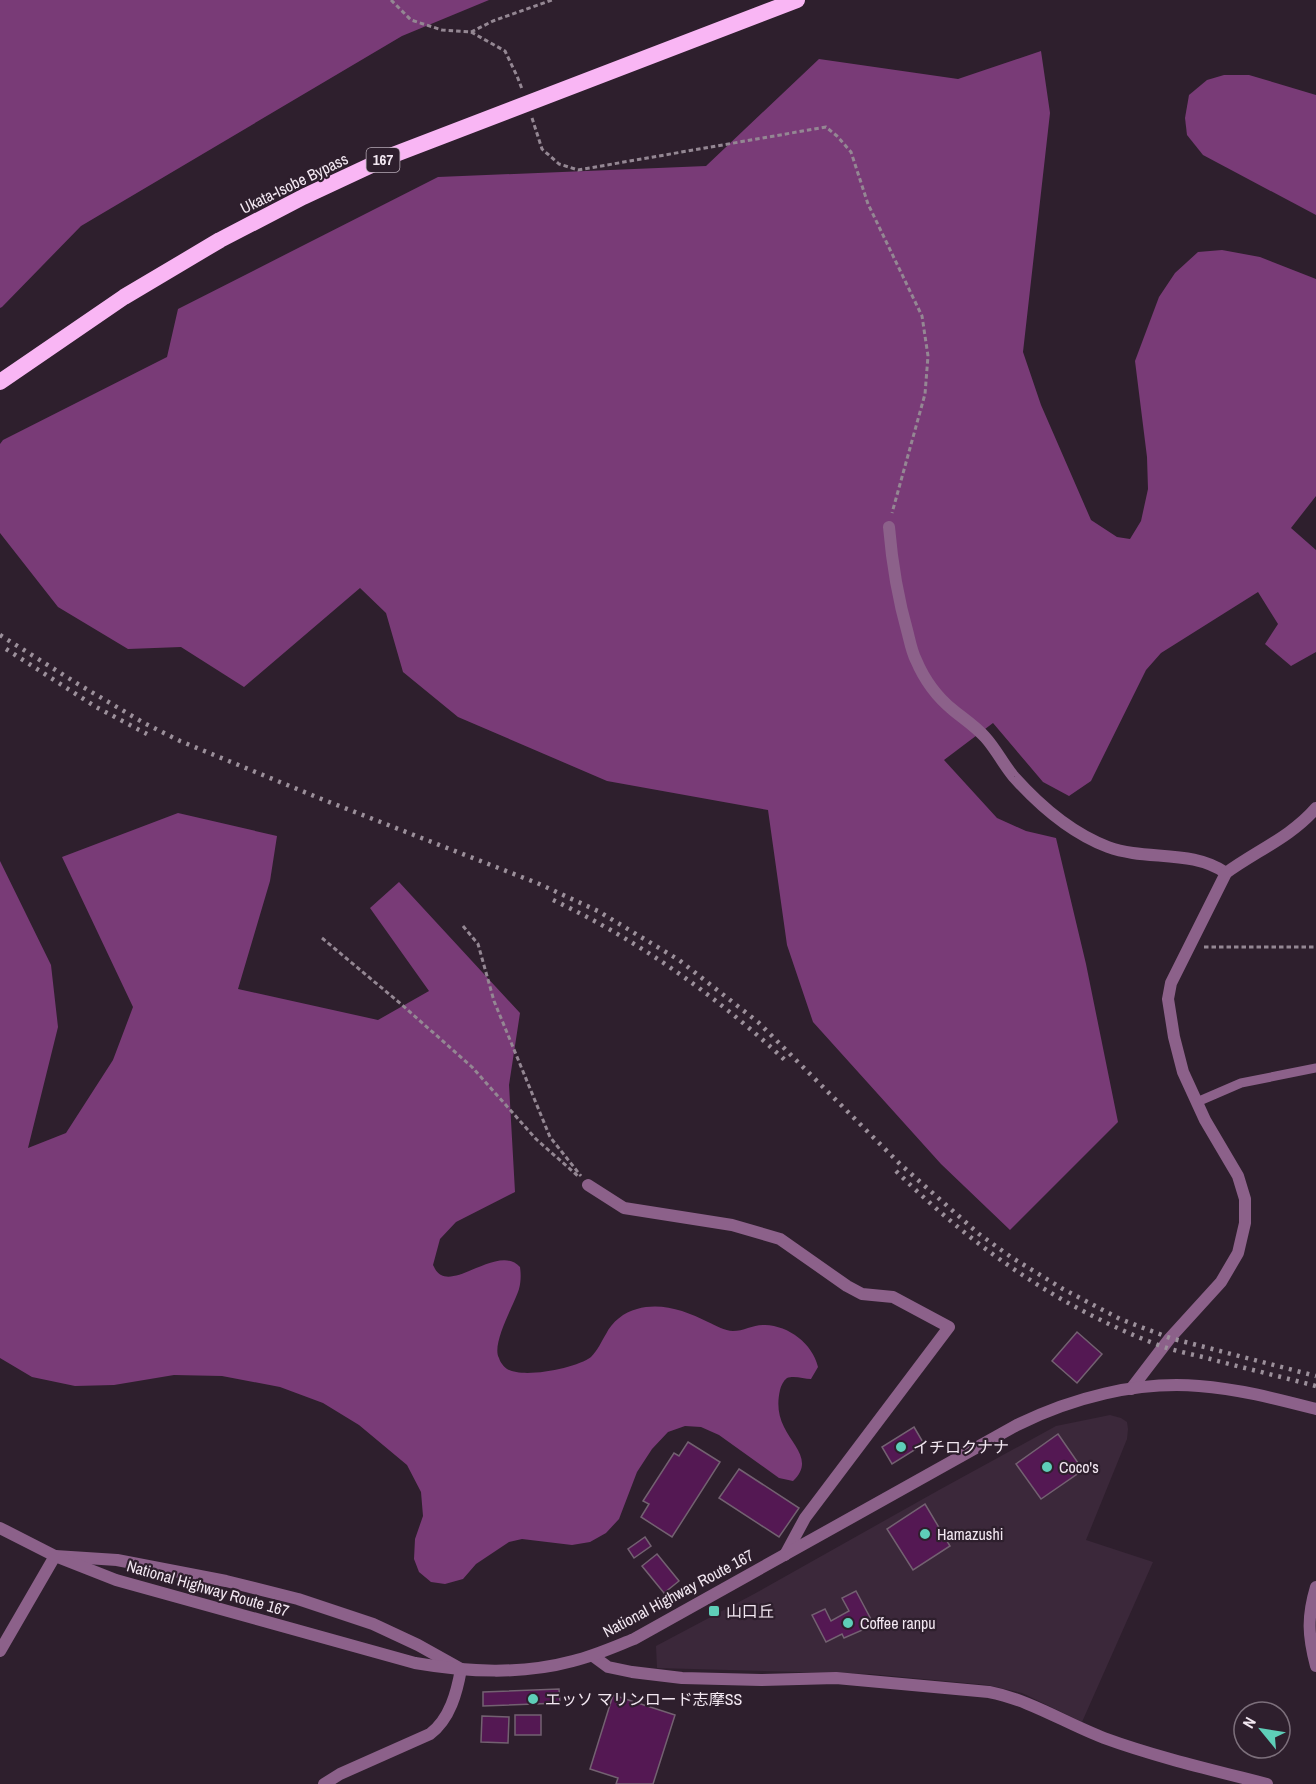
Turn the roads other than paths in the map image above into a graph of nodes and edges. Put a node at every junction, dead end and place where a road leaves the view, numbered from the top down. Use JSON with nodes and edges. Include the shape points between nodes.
{"nodes":[{"id":1,"x":797,"y":0,"type":"edge"},
{"id":2,"x":0,"y":382,"type":"edge"},
{"id":3,"x":889,"y":527,"type":"road end"},
{"id":4,"x":1316,"y":808,"type":"edge"},
{"id":5,"x":1226,"y":873,"type":"junction"},
{"id":6,"x":1316,"y":1068,"type":"edge"},
{"id":7,"x":1197,"y":1102,"type":"junction"},
{"id":8,"x":588,"y":1185,"type":"road end"},
{"id":9,"x":1131,"y":1389,"type":"junction"},
{"id":10,"x":1316,"y":1409,"type":"edge"},
{"id":11,"x":0,"y":1527,"type":"edge"},
{"id":12,"x":785,"y":1555,"type":"junction"},
{"id":13,"x":55,"y":1556,"type":"junction"},
{"id":14,"x":1316,"y":1587,"type":"edge"},
{"id":15,"x":0,"y":1651,"type":"edge"},
{"id":16,"x":593,"y":1656,"type":"junction"},
{"id":17,"x":1316,"y":1666,"type":"edge"},
{"id":18,"x":460,"y":1670,"type":"junction"},
{"id":19,"x":324,"y":1784,"type":"edge"},
{"id":20,"x":1267,"y":1784,"type":"edge"}],
"edges":[{"from":1,"to":2,"type":"highway","name":"Ukata-Isobe Bypass","number":"167","via":[[393,155],[303,197],[124,297]]},
{"from":3,"to":5,"type":"street","via":[[892,567],[905,623],[915,659],[928,684],[973,724],[1013,776],[1048,812],[1107,846],[1206,862]]},
{"from":4,"to":5,"type":"street","via":[[1273,844]]},
{"from":5,"to":7,"type":"street","via":[[1171,983],[1168,999],[1183,1072]]},
{"from":6,"to":7,"type":"lane","via":[[1241,1083]]},
{"from":7,"to":9,"type":"street","via":[[1243,1189],[1246,1209],[1242,1239],[1221,1282]]},
{"from":8,"to":12,"type":"street","via":[[624,1208],[732,1225],[780,1239],[862,1294],[893,1297],[949,1328],[805,1518]]},
{"from":9,"to":10,"type":"street","name":"National Highway Route 167","via":[[1212,1387]]},
{"from":9,"to":12,"type":"street","name":"National Highway Route 167","via":[[1079,1400],[1036,1415]]},
{"from":11,"to":13,"type":"street","name":"National Highway Route 167"},
{"from":12,"to":16,"type":"street","name":"National Highway Route 167","via":[[634,1639]]},
{"from":13,"to":15,"type":"street"},
{"from":13,"to":18,"type":"street","name":"National Highway Route 167","via":[[116,1580],[415,1663]]},
{"from":13,"to":18,"type":"street","via":[[128,1562],[298,1599],[373,1624]]},
{"from":14,"to":17,"type":"street","via":[[1309,1609],[1310,1646]]},
{"from":16,"to":18,"type":"street","name":"National Highway Route 167","via":[[548,1667]]},
{"from":16,"to":20,"type":"street","via":[[608,1667],[682,1678],[836,1678],[1008,1695],[1122,1745]]},
{"from":18,"to":19,"type":"street","via":[[458,1688],[438,1728]]}]}
